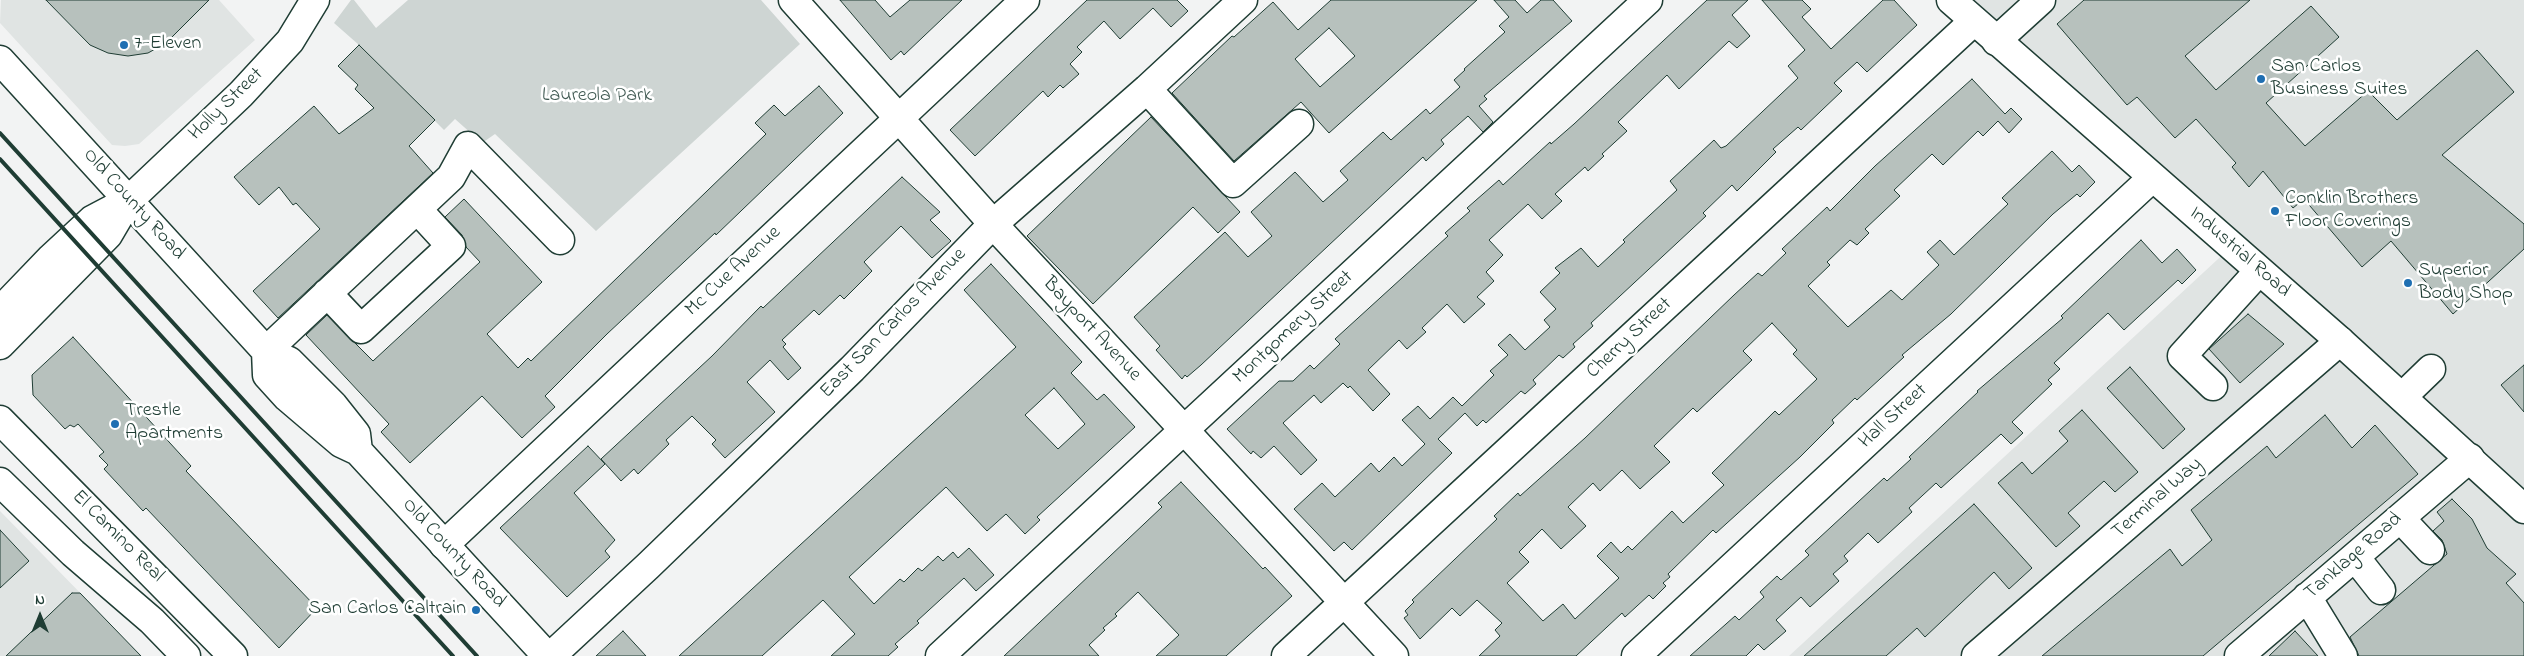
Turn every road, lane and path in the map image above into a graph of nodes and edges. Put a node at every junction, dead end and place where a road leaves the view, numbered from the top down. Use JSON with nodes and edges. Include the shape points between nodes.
{"nodes":[{"id":1,"x":315,"y":0,"type":"edge"},
{"id":2,"x":793,"y":0,"type":"edge"},
{"id":3,"x":1025,"y":0,"type":"edge"},
{"id":4,"x":1244,"y":0,"type":"edge"},
{"id":5,"x":1648,"y":0,"type":"edge"},
{"id":6,"x":1950,"y":0,"type":"edge"},
{"id":7,"x":2041,"y":0,"type":"edge"},
{"id":8,"x":1974,"y":21,"type":"junction"},
{"id":9,"x":1996,"y":41,"type":"junction"},
{"id":10,"x":0,"y":60,"type":"edge"},
{"id":11,"x":1147,"y":89,"type":"junction"},
{"id":12,"x":898,"y":118,"type":"junction"},
{"id":13,"x":1299,"y":124,"type":"dead end"},
{"id":14,"x":2152,"y":178,"type":"junction"},
{"id":15,"x":128,"y":201,"type":"junction"},
{"id":16,"x":417,"y":209,"type":"junction"},
{"id":17,"x":993,"y":224,"type":"junction"},
{"id":18,"x":560,"y":240,"type":"dead end"},
{"id":19,"x":2259,"y":271,"type":"junction"},
{"id":20,"x":327,"y":293,"type":"junction"},
{"id":21,"x":0,"y":311,"type":"edge"},
{"id":22,"x":2340,"y":341,"type":"junction"},
{"id":23,"x":0,"y":345,"type":"edge"},
{"id":24,"x":266,"y":351,"type":"junction"},
{"id":25,"x":2431,"y":369,"type":"dead end"},
{"id":26,"x":2213,"y":386,"type":"dead end"},
{"id":27,"x":2402,"y":397,"type":"junction"},
{"id":28,"x":0,"y":420,"type":"edge"},
{"id":29,"x":1184,"y":430,"type":"junction"},
{"id":30,"x":2470,"y":458,"type":"junction"},
{"id":31,"x":0,"y":482,"type":"edge"},
{"id":32,"x":2524,"y":509,"type":"edge"},
{"id":33,"x":2400,"y":518,"type":"junction"},
{"id":34,"x":444,"y":545,"type":"junction"},
{"id":35,"x":2430,"y":550,"type":"dead end"},
{"id":36,"x":2355,"y":556,"type":"junction"},
{"id":37,"x":2381,"y":590,"type":"dead end"},
{"id":38,"x":2307,"y":597,"type":"junction"},
{"id":39,"x":1344,"y":602,"type":"junction"},
{"id":40,"x":186,"y":656,"type":"edge"},
{"id":41,"x":233,"y":656,"type":"edge"},
{"id":42,"x":547,"y":656,"type":"edge"},
{"id":43,"x":551,"y":656,"type":"edge"},
{"id":44,"x":940,"y":656,"type":"edge"},
{"id":45,"x":1286,"y":656,"type":"edge"},
{"id":46,"x":1394,"y":656,"type":"edge"},
{"id":47,"x":1636,"y":656,"type":"edge"},
{"id":48,"x":1976,"y":656,"type":"edge"},
{"id":49,"x":2239,"y":656,"type":"edge"},
{"id":50,"x":2343,"y":656,"type":"edge"}],
"edges":[{"from":1,"to":15,"type":"street","name":"Holly Street","via":[[281,52]]},
{"from":2,"to":12,"type":"street","name":"Bayport Avenue"},
{"from":3,"to":12,"type":"street","name":"Mc Cue Avenue"},
{"from":4,"to":11,"type":"street","name":"East San Carlos Avenue"},
{"from":5,"to":29,"type":"street","name":"Montgomery Street"},
{"from":6,"to":8,"type":"street","name":"Industrial Road"},
{"from":7,"to":9,"type":"street"},
{"from":8,"to":9,"type":"street","name":"Industrial Road"},
{"from":8,"to":39,"type":"street","name":"Cherry Street"},
{"from":9,"to":14,"type":"street","name":"Industrial Road"},
{"from":10,"to":15,"type":"street","name":"Old County Road"},
{"from":11,"to":13,"type":"street","via":[[1233,183]]},
{"from":11,"to":17,"type":"street","name":"East San Carlos Avenue"},
{"from":12,"to":17,"type":"street","name":"Bayport Avenue"},
{"from":12,"to":34,"type":"street","name":"Mc Cue Avenue"},
{"from":14,"to":19,"type":"street","name":"Industrial Road"},
{"from":14,"to":47,"type":"street","name":"Hall Street"},
{"from":15,"to":21,"type":"street","name":"Holly Street","via":[[92,220]]},
{"from":15,"to":23,"type":"street","name":"Holly Street","via":[[108,235]]},
{"from":15,"to":24,"type":"street","name":"Old County Road"},
{"from":16,"to":18,"type":"street","via":[[451,177],[468,146]]},
{"from":16,"to":20,"type":"street"},
{"from":16,"to":20,"type":"street","via":[[451,246],[361,329]]},
{"from":17,"to":29,"type":"street","name":"Bayport Avenue"},
{"from":17,"to":43,"type":"street","name":"East San Carlos Avenue","via":[[838,382]]},
{"from":19,"to":22,"type":"street","name":"Industrial Road"},
{"from":19,"to":26,"type":"street","via":[[2182,356]]},
{"from":20,"to":24,"type":"street"},
{"from":22,"to":27,"type":"street","name":"Industrial Road"},
{"from":22,"to":48,"type":"street","name":"Terminal Way"},
{"from":24,"to":34,"type":"street","name":"Old County Road","via":[[289,361],[333,405],[356,434],[358,451]]},
{"from":25,"to":27,"type":"street"},
{"from":27,"to":30,"type":"street","name":"Industrial Road"},
{"from":28,"to":41,"type":"street","name":"El Camino Real"},
{"from":29,"to":39,"type":"street","name":"Bayport Avenue"},
{"from":29,"to":44,"type":"street","name":"Montgomery Street"},
{"from":30,"to":32,"type":"street","name":"Industrial Road"},
{"from":30,"to":33,"type":"street","name":"Tanklage Road"},
{"from":31,"to":40,"type":"street","name":"El Camino Real"},
{"from":33,"to":35,"type":"street"},
{"from":33,"to":36,"type":"street","name":"Tanklage Road"},
{"from":34,"to":42,"type":"street","name":"Old County Road"},
{"from":36,"to":37,"type":"street"},
{"from":36,"to":38,"type":"street","name":"Tanklage Road"},
{"from":38,"to":49,"type":"street","name":"Tanklage Road"},
{"from":38,"to":50,"type":"street"},
{"from":39,"to":45,"type":"street","name":"Cherry Street"},
{"from":39,"to":46,"type":"street","name":"Bayport Avenue"}]}
